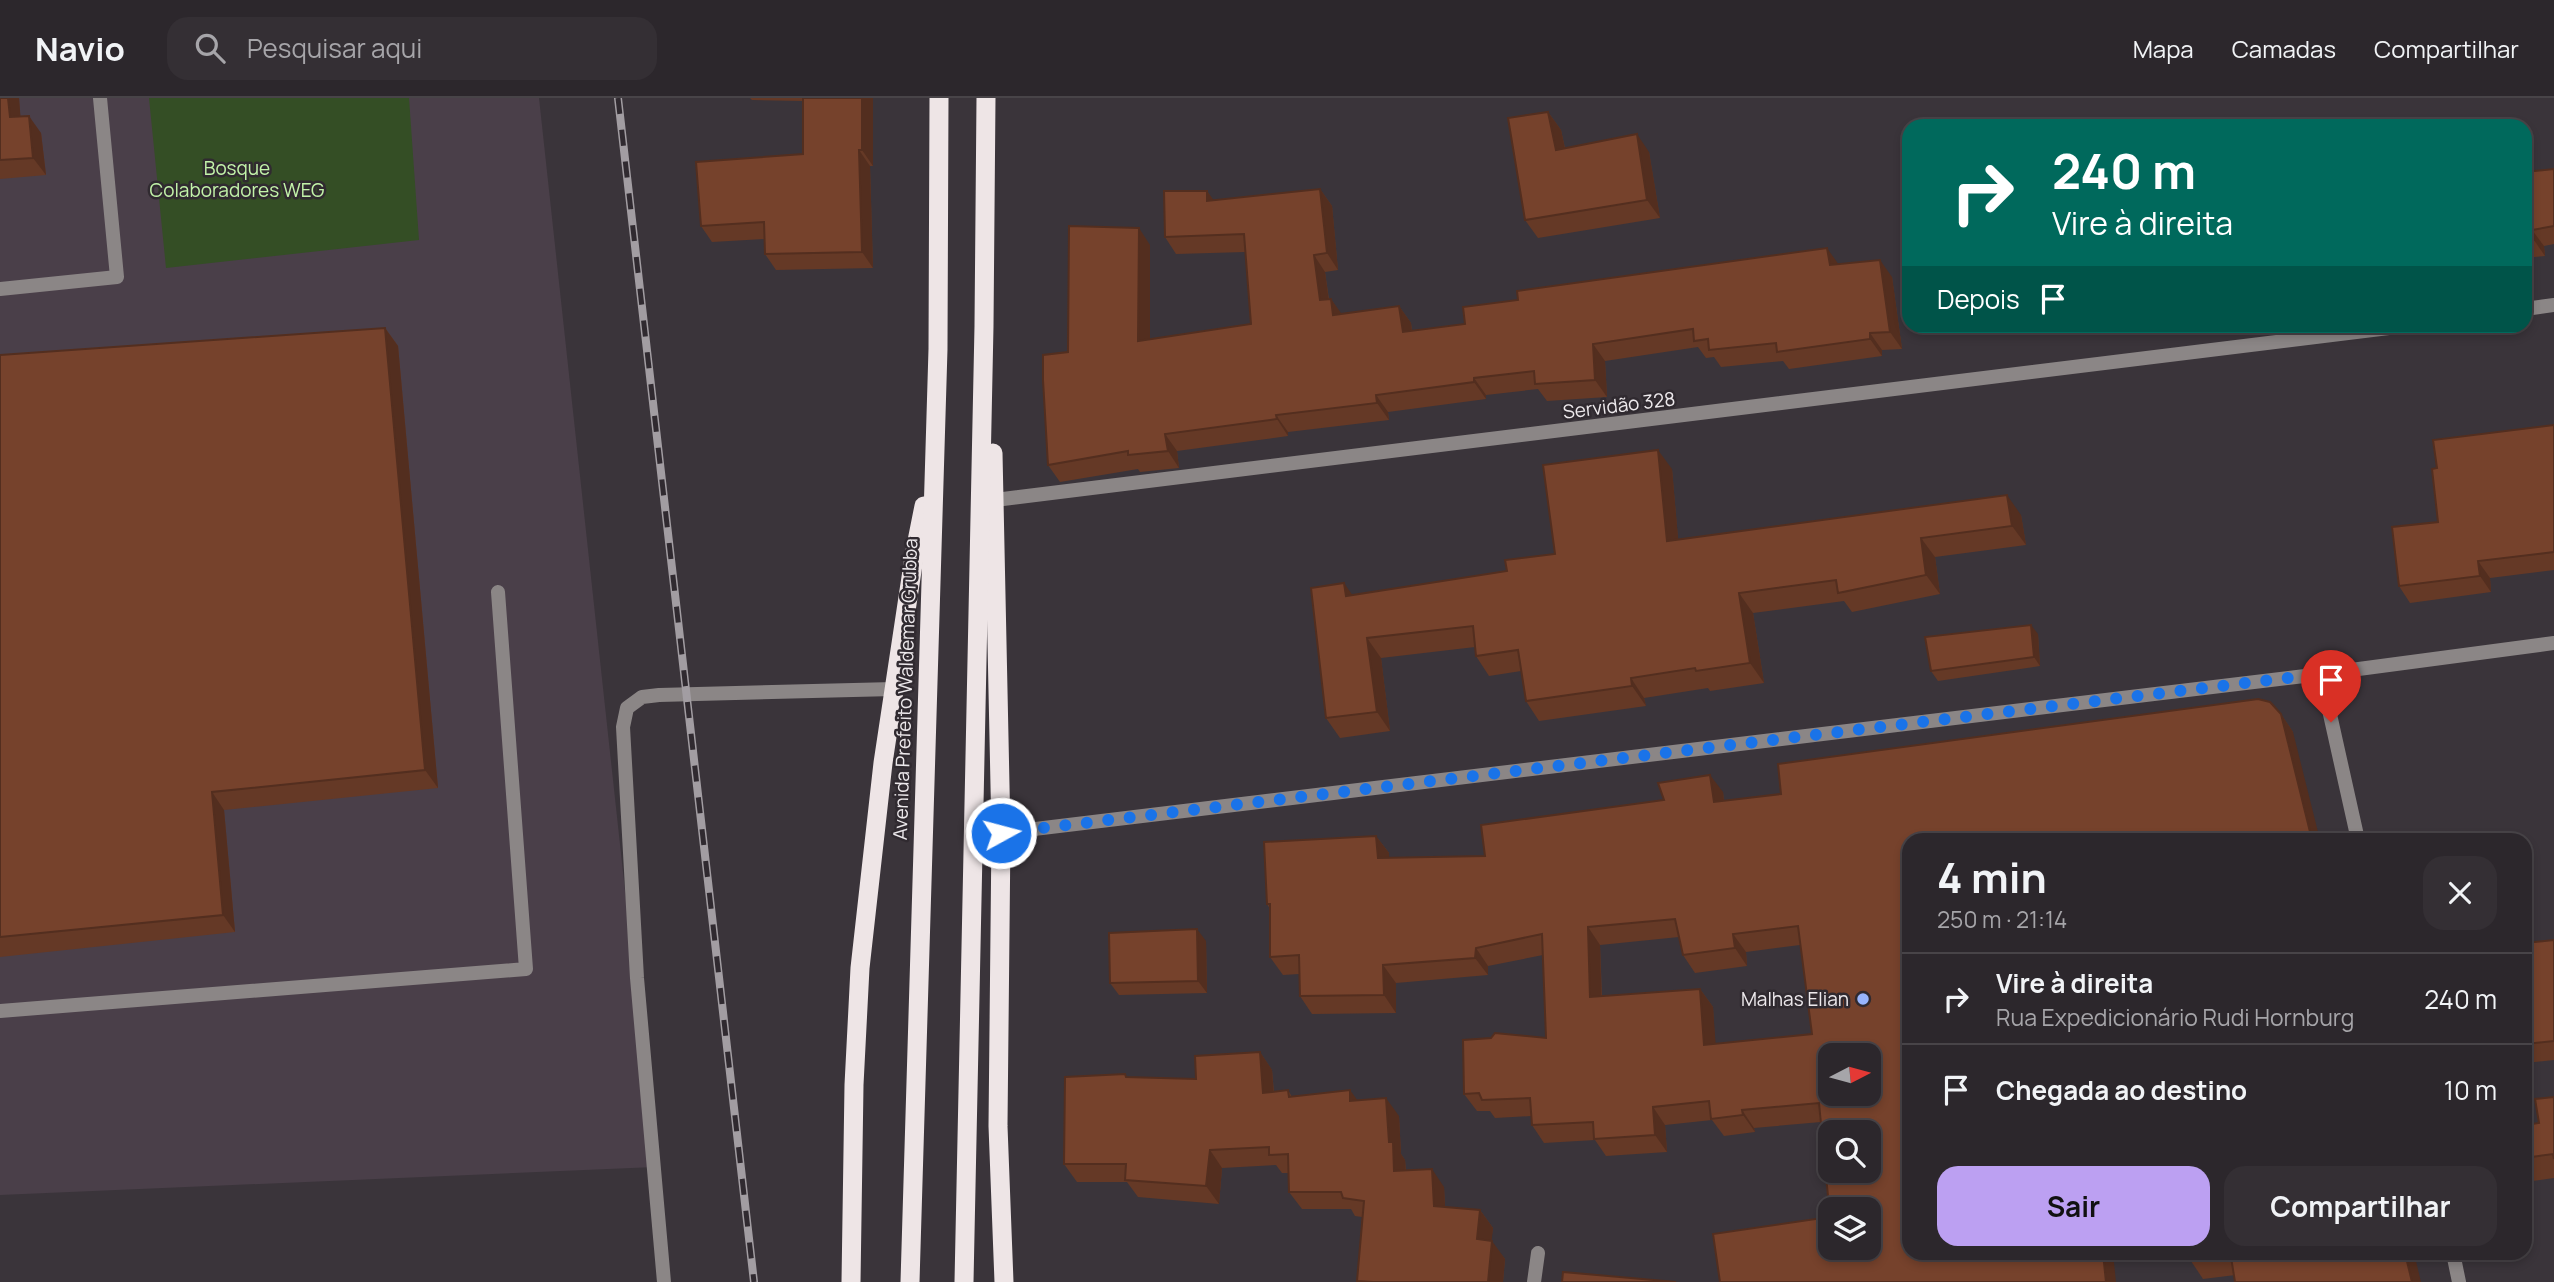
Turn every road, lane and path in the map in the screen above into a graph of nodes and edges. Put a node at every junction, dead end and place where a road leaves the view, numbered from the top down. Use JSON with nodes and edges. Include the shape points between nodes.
{"nodes":[{"id":1,"x":100,"y":98,"type":"edge"},
{"id":2,"x":939,"y":98,"type":"edge"},
{"id":3,"x":986,"y":98,"type":"edge"},
{"id":4,"x":0,"y":289,"type":"edge"},
{"id":5,"x":2554,"y":305,"type":"edge"},
{"id":6,"x":2532,"y":308,"type":"edge"},
{"id":7,"x":984,"y":326,"type":"junction"},
{"id":8,"x":2352,"y":333,"type":"edge"},
{"id":9,"x":935,"y":453,"type":"junction"},
{"id":10,"x":995,"y":500,"type":"junction"},
{"id":11,"x":498,"y":592,"type":"dead end"},
{"id":12,"x":2554,"y":643,"type":"edge"},
{"id":13,"x":2320,"y":674,"type":"junction"},
{"id":14,"x":894,"y":689,"type":"junction"},
{"id":15,"x":1001,"y":833,"type":"junction"},
{"id":16,"x":2356,"y":833,"type":"edge"},
{"id":17,"x":0,"y":1011,"type":"edge"},
{"id":18,"x":1538,"y":1252,"type":"dead end"},
{"id":19,"x":2454,"y":1260,"type":"edge"},
{"id":20,"x":664,"y":1282,"type":"edge"},
{"id":21,"x":852,"y":1282,"type":"edge"},
{"id":22,"x":910,"y":1282,"type":"edge"},
{"id":23,"x":964,"y":1282,"type":"edge"},
{"id":24,"x":1004,"y":1282,"type":"edge"},
{"id":25,"x":1534,"y":1282,"type":"edge"},
{"id":26,"x":2459,"y":1282,"type":"edge"}],
"edges":[{"from":1,"to":4,"type":"street","via":[[117,277]]},
{"from":2,"to":9,"type":"highway","name":"Avenida Prefeito Waldemar Grubba"},
{"from":3,"to":7,"type":"highway"},
{"from":5,"to":6,"type":"street"},
{"from":7,"to":10,"type":"highway"},
{"from":7,"to":23,"type":"highway"},
{"from":8,"to":10,"type":"street","name":"Servidão 328"},
{"from":9,"to":14,"type":"highway"},
{"from":9,"to":22,"type":"highway","name":"Avenida Prefeito Waldemar Grubba"},
{"from":10,"to":15,"type":"highway"},
{"from":11,"to":17,"type":"street","via":[[527,969]]},
{"from":12,"to":13,"type":"street"},
{"from":13,"to":15,"type":"street"},
{"from":13,"to":16,"type":"street"},
{"from":14,"to":20,"type":"street","via":[[659,695],[642,697],[626,708],[623,727],[637,978]]},
{"from":14,"to":21,"type":"highway","via":[[860,968]]},
{"from":15,"to":24,"type":"highway","via":[[998,1126]]},
{"from":18,"to":25,"type":"street"},
{"from":19,"to":26,"type":"street"}]}
